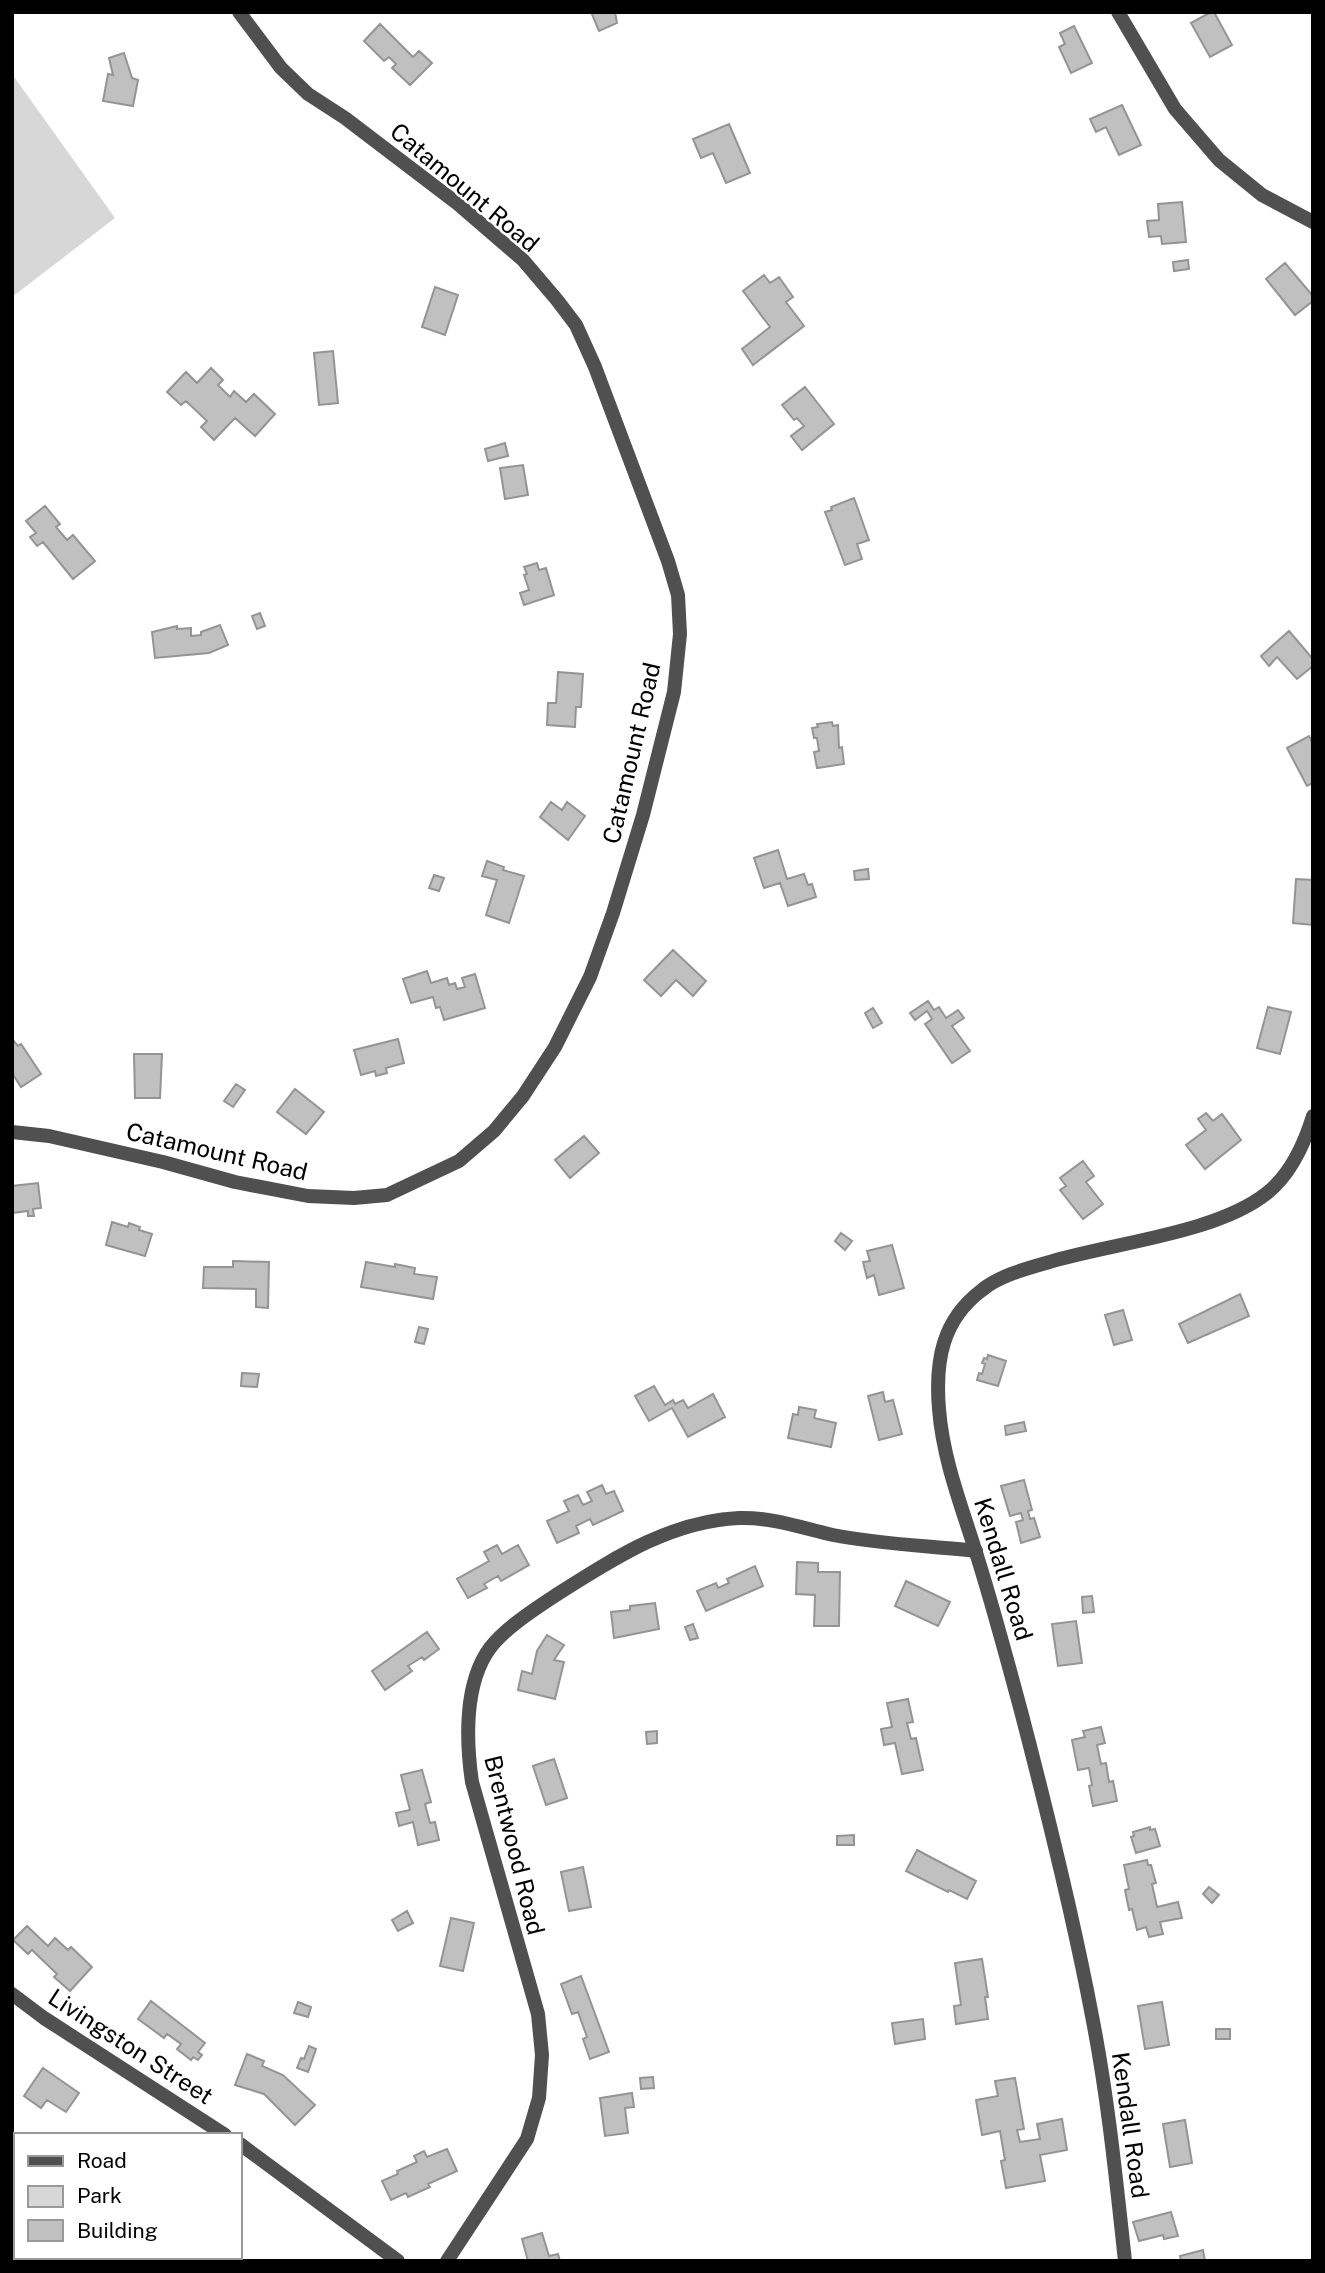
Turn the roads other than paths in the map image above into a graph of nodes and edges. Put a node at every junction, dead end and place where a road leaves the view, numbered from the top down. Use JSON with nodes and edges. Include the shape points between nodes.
{"nodes":[{"id":1,"x":239,"y":12,"type":"edge"},
{"id":2,"x":1118,"y":12,"type":"edge"},
{"id":3,"x":1313,"y":222,"type":"edge"},
{"id":4,"x":1312,"y":1123,"type":"edge"},
{"id":5,"x":12,"y":1132,"type":"edge"},
{"id":6,"x":976,"y":1551,"type":"junction"},
{"id":7,"x":12,"y":1994,"type":"edge"},
{"id":8,"x":222,"y":2133,"type":"edge"},
{"id":9,"x":242,"y":2145,"type":"edge"},
{"id":10,"x":398,"y":2261,"type":"edge"},
{"id":11,"x":447,"y":2261,"type":"edge"},
{"id":12,"x":1125,"y":2261,"type":"edge"}],
"edges":[{"from":1,"to":5,"type":"street","name":"Catamount Road","via":[[281,68],[308,94],[523,260],[576,325],[678,595],[680,635],[674,692],[643,815],[590,977],[555,1047],[523,1096],[494,1131],[459,1161],[387,1195],[307,1196],[49,1136]]},
{"from":2,"to":3,"type":"street","via":[[1175,109],[1219,160],[1262,195]]},
{"from":4,"to":6,"type":"street","name":"Kendall Road","via":[[1287,1171],[1268,1192],[1245,1207],[1199,1224],[1026,1269],[988,1285],[965,1302],[947,1331],[939,1364],[939,1410],[949,1467]]},
{"from":6,"to":11,"type":"street","name":"Brentwood Road","via":[[835,1535],[784,1522],[741,1518],[702,1522],[630,1549],[524,1616],[490,1648],[470,1704],[467,1747],[472,1782],[538,2014],[542,2055],[538,2098],[527,2139]]},
{"from":6,"to":12,"type":"street","name":"Kendall Road","via":[[1031,1749],[1093,2019]]},
{"from":7,"to":8,"type":"street","name":"Livingston Street"},
{"from":9,"to":10,"type":"street"}]}
